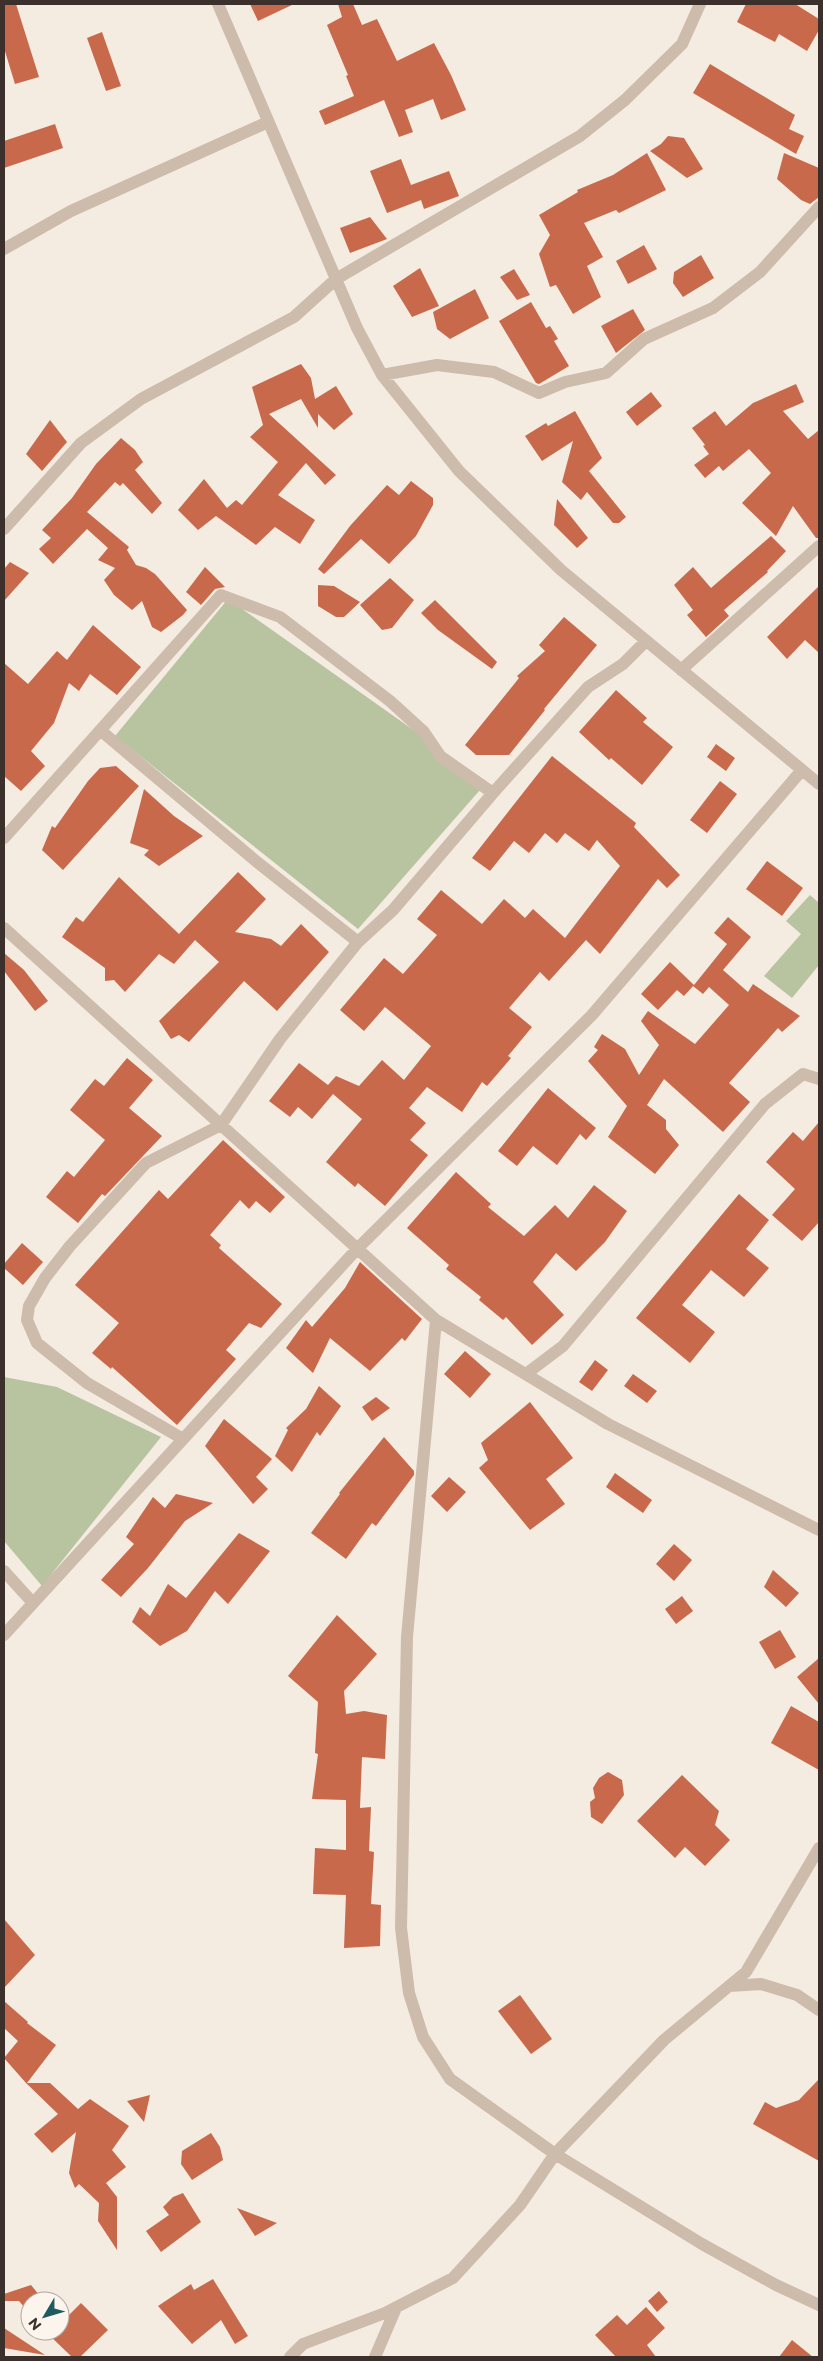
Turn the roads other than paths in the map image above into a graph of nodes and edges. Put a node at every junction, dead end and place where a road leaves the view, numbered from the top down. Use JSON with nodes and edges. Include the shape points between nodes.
{"nodes":[{"id":1,"x":218,"y":4,"type":"edge"},
{"id":2,"x":700,"y":4,"type":"edge"},
{"id":3,"x":268,"y":122,"type":"junction"},
{"id":4,"x":819,"y":207,"type":"edge"},
{"id":5,"x":4,"y":248,"type":"edge"},
{"id":6,"x":336,"y":279,"type":"junction"},
{"id":7,"x":382,"y":375,"type":"junction"},
{"id":8,"x":4,"y":529,"type":"edge"},
{"id":9,"x":819,"y":546,"type":"edge"},
{"id":10,"x":646,"y":641,"type":"junction"},
{"id":11,"x":682,"y":670,"type":"junction"},
{"id":12,"x":100,"y":730,"type":"junction"},
{"id":13,"x":802,"y":770,"type":"junction"},
{"id":14,"x":819,"y":784,"type":"edge"},
{"id":15,"x":493,"y":793,"type":"junction"},
{"id":16,"x":4,"y":838,"type":"edge"},
{"id":17,"x":4,"y":928,"type":"edge"},
{"id":18,"x":358,"y":942,"type":"junction"},
{"id":19,"x":819,"y":1079,"type":"edge"},
{"id":20,"x":220,"y":1125,"type":"junction"},
{"id":21,"x":357,"y":1249,"type":"junction"},
{"id":22,"x":436,"y":1320,"type":"junction"},
{"id":23,"x":526,"y":1374,"type":"junction"},
{"id":24,"x":183,"y":1439,"type":"junction"},
{"id":25,"x":819,"y":1530,"type":"edge"},
{"id":26,"x":4,"y":1571,"type":"edge"},
{"id":27,"x":33,"y":1603,"type":"junction"},
{"id":28,"x":4,"y":1635,"type":"edge"},
{"id":29,"x":819,"y":1848,"type":"edge"},
{"id":30,"x":729,"y":1986,"type":"junction"},
{"id":31,"x":819,"y":2010,"type":"edge"},
{"id":32,"x":555,"y":2154,"type":"junction"},
{"id":33,"x":819,"y":2305,"type":"edge"},
{"id":34,"x":396,"y":2308,"type":"junction"},
{"id":35,"x":290,"y":2357,"type":"edge"},
{"id":36,"x":375,"y":2357,"type":"edge"}],
"edges":[{"from":1,"to":3,"type":"street"},
{"from":2,"to":6,"type":"street","via":[[682,44],[626,100],[580,136]]},
{"from":3,"to":5,"type":"street","via":[[71,211]]},
{"from":3,"to":6,"type":"street"},
{"from":4,"to":7,"type":"street","via":[[760,272],[713,308],[644,338],[606,373],[564,382],[539,393],[494,372],[437,366]]},
{"from":6,"to":7,"type":"street"},
{"from":6,"to":8,"type":"street","via":[[294,317],[140,399],[81,443]]},
{"from":7,"to":10,"type":"street","via":[[459,471],[561,570]]},
{"from":9,"to":11,"type":"street"},
{"from":10,"to":11,"type":"street"},
{"from":10,"to":15,"type":"street","via":[[623,664],[588,687]]},
{"from":11,"to":13,"type":"street"},
{"from":12,"to":15,"type":"street","via":[[221,595],[280,617],[390,701],[424,732],[441,756]]},
{"from":12,"to":16,"type":"street"},
{"from":12,"to":18,"type":"street"},
{"from":13,"to":14,"type":"street"},
{"from":13,"to":21,"type":"street","via":[[592,1014]]},
{"from":15,"to":18,"type":"street","via":[[393,910]]},
{"from":17,"to":20,"type":"street"},
{"from":18,"to":20,"type":"street","via":[[280,1039]]},
{"from":19,"to":23,"type":"street","via":[[803,1074],[765,1104],[563,1346]]},
{"from":20,"to":21,"type":"street"},
{"from":20,"to":24,"type":"street","via":[[146,1163],[45,1278],[29,1306],[27,1320],[37,1343],[87,1383]]},
{"from":21,"to":22,"type":"street"},
{"from":21,"to":24,"type":"street"},
{"from":22,"to":23,"type":"street"},
{"from":22,"to":32,"type":"street","via":[[405,1669],[400,1928],[410,1993],[423,2037],[450,2079]]},
{"from":23,"to":25,"type":"street","via":[[608,1424]]},
{"from":24,"to":27,"type":"street"},
{"from":26,"to":27,"type":"street"},
{"from":27,"to":28,"type":"street"},
{"from":29,"to":30,"type":"street","via":[[746,1972]]},
{"from":30,"to":31,"type":"street","via":[[761,1984],[797,1995]]},
{"from":30,"to":32,"type":"street","via":[[664,2040]]},
{"from":32,"to":33,"type":"street","via":[[702,2244]]},
{"from":32,"to":34,"type":"street","via":[[520,2205],[453,2278]]},
{"from":34,"to":35,"type":"street","via":[[303,2344]]},
{"from":34,"to":36,"type":"street"}]}
